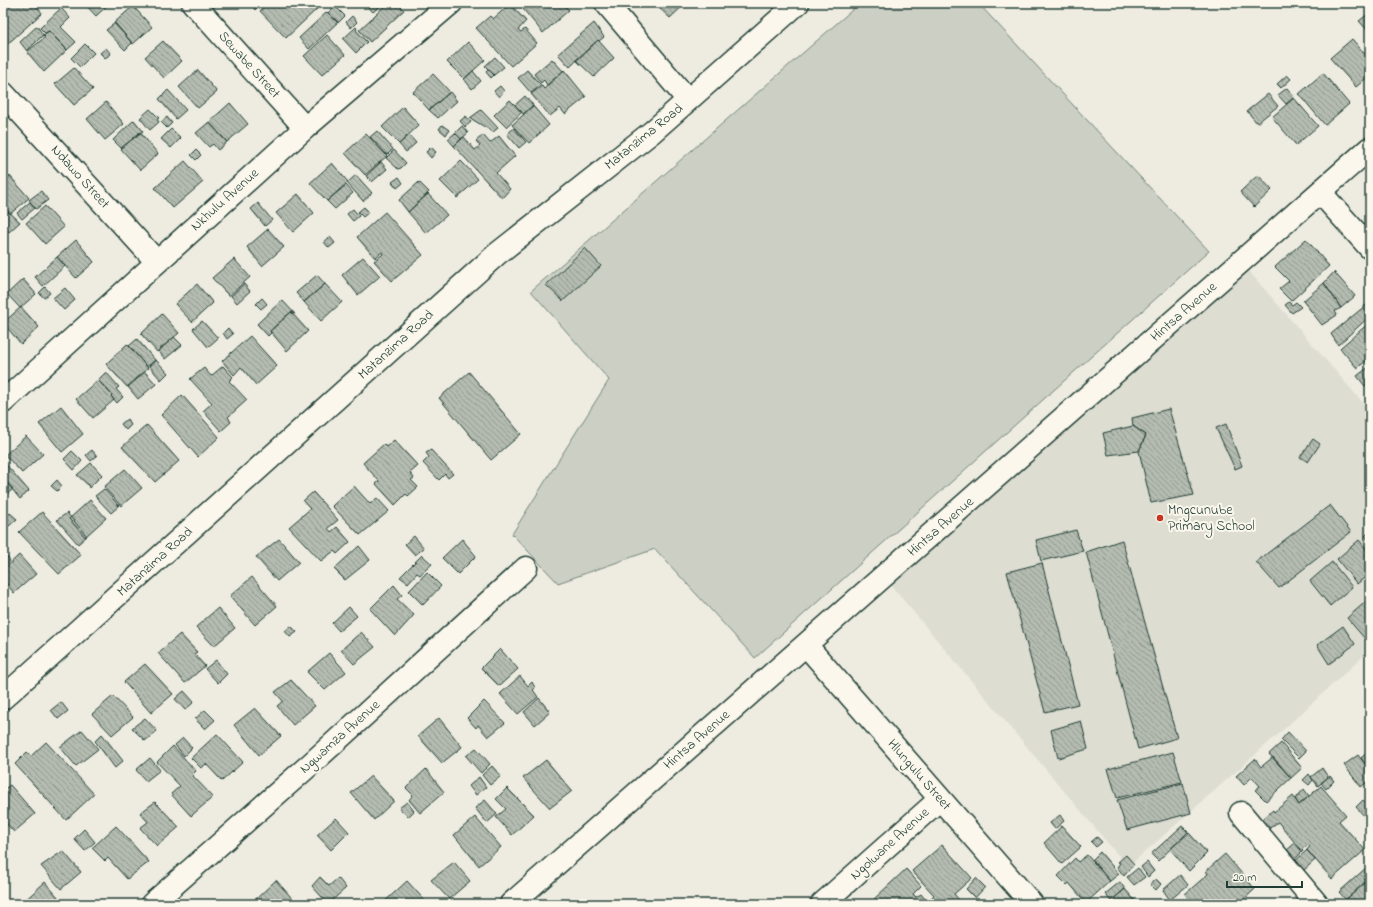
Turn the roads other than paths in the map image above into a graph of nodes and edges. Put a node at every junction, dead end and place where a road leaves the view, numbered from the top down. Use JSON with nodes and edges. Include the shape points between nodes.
{"nodes":[{"id":1,"x":193,"y":3,"type":"edge"},
{"id":2,"x":451,"y":3,"type":"edge"},
{"id":3,"x":606,"y":3,"type":"edge"},
{"id":4,"x":798,"y":3,"type":"edge"},
{"id":5,"x":3,"y":93,"type":"edge"},
{"id":6,"x":688,"y":100,"type":"junction"},
{"id":7,"x":305,"y":128,"type":"junction"},
{"id":8,"x":1370,"y":148,"type":"edge"},
{"id":9,"x":1320,"y":192,"type":"junction"},
{"id":10,"x":1370,"y":248,"type":"edge"},
{"id":11,"x":156,"y":262,"type":"junction"},
{"id":12,"x":3,"y":401,"type":"edge"},
{"id":13,"x":526,"y":568,"type":"dead end"},
{"id":14,"x":806,"y":645,"type":"junction"},
{"id":15,"x":3,"y":698,"type":"edge"},
{"id":16,"x":940,"y":799,"type":"junction"},
{"id":17,"x":1241,"y":814,"type":"dead end"},
{"id":18,"x":152,"y":904,"type":"edge"},
{"id":19,"x":511,"y":904,"type":"edge"},
{"id":20,"x":822,"y":904,"type":"edge"},
{"id":21,"x":1032,"y":904,"type":"edge"},
{"id":22,"x":1317,"y":904,"type":"edge"}],
"edges":[{"from":1,"to":7,"type":"street","name":"Sewabe Street"},
{"from":2,"to":7,"type":"street","name":"Nkhulu Avenue"},
{"from":3,"to":6,"type":"street"},
{"from":4,"to":6,"type":"street","name":"Matanzima Road"},
{"from":5,"to":11,"type":"street","name":"Ndawo Street"},
{"from":6,"to":15,"type":"street","name":"Matanzima Road","via":[[652,132],[497,254]]},
{"from":7,"to":11,"type":"street","name":"Nkhulu Avenue"},
{"from":8,"to":9,"type":"street","name":"Hintsa Avenue"},
{"from":9,"to":10,"type":"street"},
{"from":9,"to":14,"type":"street","name":"Hintsa Avenue"},
{"from":11,"to":12,"type":"street","name":"Nkhulu Avenue"},
{"from":13,"to":18,"type":"street","name":"Ngwamza Avenue"},
{"from":14,"to":16,"type":"street","name":"Hlungulu Street"},
{"from":14,"to":19,"type":"street","name":"Hintsa Avenue"},
{"from":16,"to":20,"type":"street","name":"Ngolwane Avenue"},
{"from":16,"to":21,"type":"street","name":"Hlungulu Street"},
{"from":17,"to":22,"type":"street"}]}
